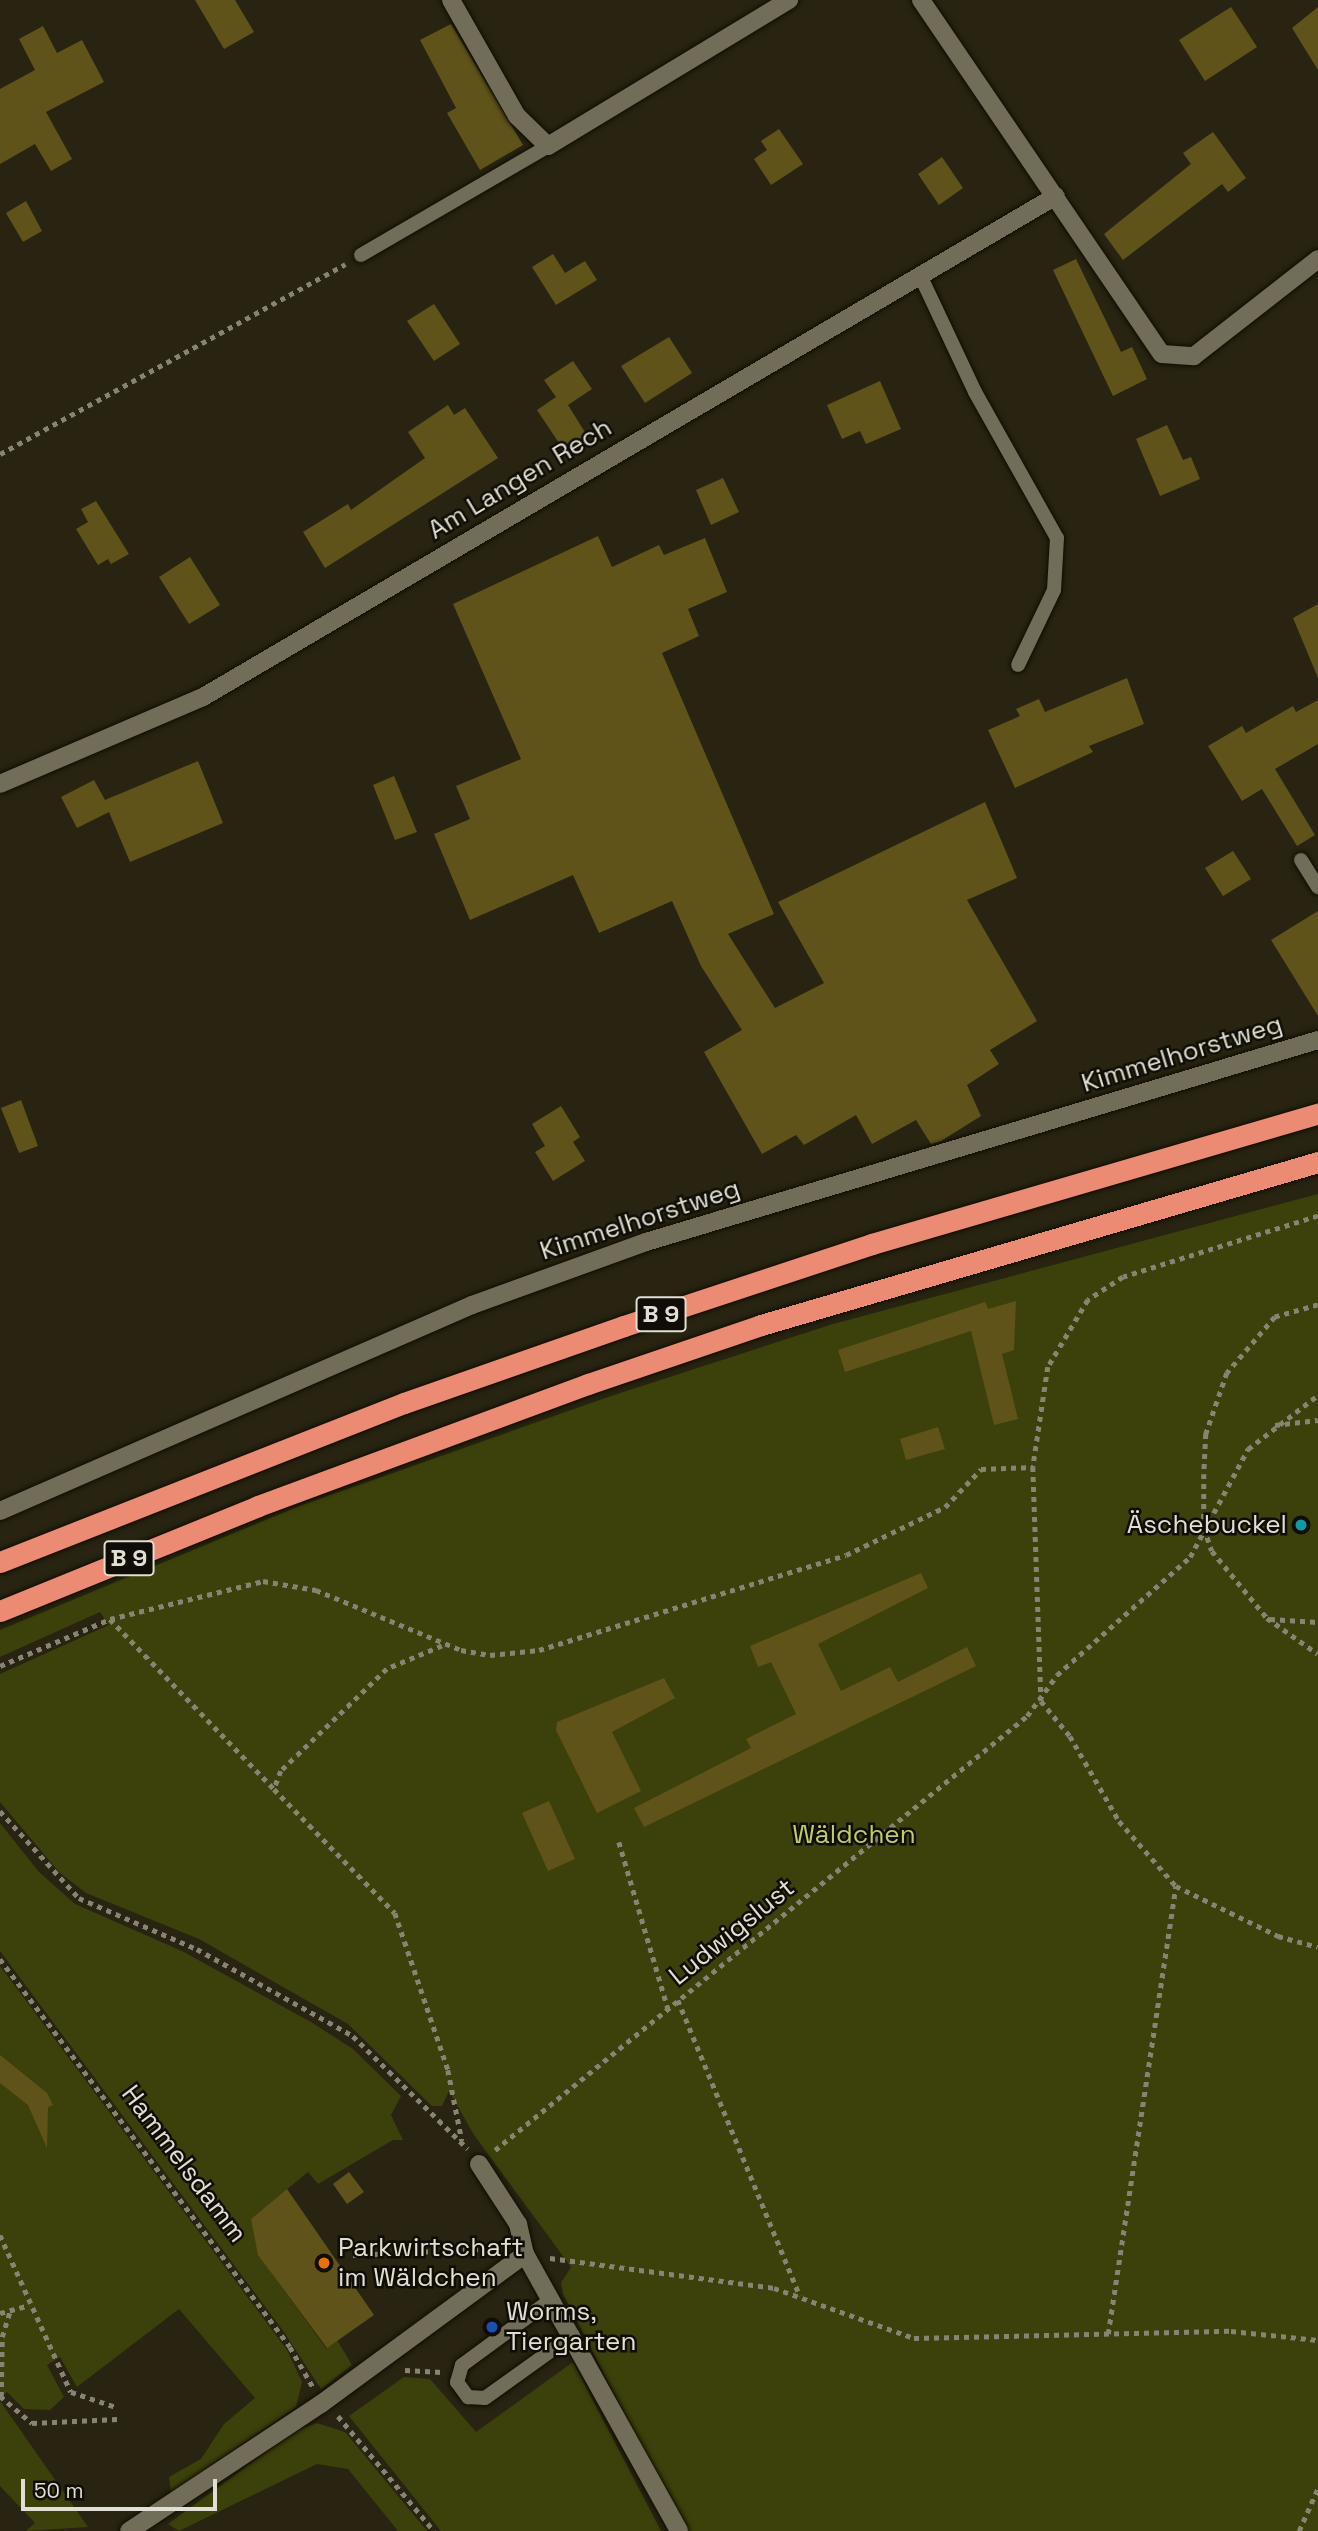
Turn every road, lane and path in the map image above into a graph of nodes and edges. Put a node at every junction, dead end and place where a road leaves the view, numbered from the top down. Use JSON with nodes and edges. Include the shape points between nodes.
{"nodes":[{"id":1,"x":451,"y":0,"type":"edge"},
{"id":2,"x":789,"y":0,"type":"edge"},
{"id":3,"x":921,"y":0,"type":"edge"},
{"id":4,"x":766,"y":6,"type":"edge"},
{"id":5,"x":548,"y":146,"type":"junction"},
{"id":6,"x":1056,"y":196,"type":"junction"},
{"id":7,"x":361,"y":255,"type":"joint"},
{"id":8,"x":1318,"y":259,"type":"edge"},
{"id":9,"x":920,"y":275,"type":"junction"},
{"id":10,"x":0,"y":454,"type":"edge"},
{"id":11,"x":1018,"y":665,"type":"dead end"},
{"id":12,"x":0,"y":785,"type":"edge"},
{"id":13,"x":1301,"y":860,"type":"dead end"},
{"id":14,"x":1318,"y":887,"type":"edge"},
{"id":15,"x":1318,"y":1040,"type":"edge"},
{"id":16,"x":1318,"y":1114,"type":"edge"},
{"id":17,"x":1318,"y":1162,"type":"edge"},
{"id":18,"x":1318,"y":1216,"type":"edge"},
{"id":19,"x":1318,"y":1305,"type":"edge"},
{"id":20,"x":1318,"y":1395,"type":"edge"},
{"id":21,"x":1318,"y":1420,"type":"edge"},
{"id":22,"x":1274,"y":1425,"type":"junction"},
{"id":23,"x":1033,"y":1467,"type":"junction"},
{"id":24,"x":0,"y":1511,"type":"edge"},
{"id":25,"x":1204,"y":1528,"type":"junction"},
{"id":26,"x":0,"y":1562,"type":"edge"},
{"id":27,"x":0,"y":1611,"type":"edge"},
{"id":28,"x":1267,"y":1618,"type":"junction"},
{"id":29,"x":110,"y":1619,"type":"junction"},
{"id":30,"x":1318,"y":1622,"type":"edge"},
{"id":31,"x":443,"y":1645,"type":"junction"},
{"id":32,"x":1318,"y":1654,"type":"edge"},
{"id":33,"x":0,"y":1666,"type":"edge"},
{"id":34,"x":1041,"y":1702,"type":"junction"},
{"id":35,"x":274,"y":1789,"type":"junction"},
{"id":36,"x":0,"y":1811,"type":"edge"},
{"id":37,"x":619,"y":1842,"type":"dead end"},
{"id":38,"x":1176,"y":1886,"type":"junction"},
{"id":39,"x":1318,"y":1947,"type":"edge"},
{"id":40,"x":0,"y":1959,"type":"edge"},
{"id":41,"x":678,"y":2000,"type":"junction"},
{"id":42,"x":668,"y":2009,"type":"junction"},
{"id":43,"x":462,"y":2141,"type":"junction"},
{"id":44,"x":479,"y":2164,"type":"junction"},
{"id":45,"x":0,"y":2235,"type":"edge"},
{"id":46,"x":525,"y":2254,"type":"junction"},
{"id":47,"x":353,"y":2255,"type":"dead end"},
{"id":48,"x":800,"y":2296,"type":"junction"},
{"id":49,"x":552,"y":2300,"type":"junction"},
{"id":50,"x":29,"y":2305,"type":"junction"},
{"id":51,"x":10,"y":2310,"type":"junction"},
{"id":52,"x":0,"y":2313,"type":"edge"},
{"id":53,"x":1108,"y":2334,"type":"junction"},
{"id":54,"x":573,"y":2335,"type":"junction"},
{"id":55,"x":1318,"y":2340,"type":"edge"},
{"id":56,"x":404,"y":2370,"type":"dead end"},
{"id":57,"x":457,"y":2373,"type":"junction"},
{"id":58,"x":0,"y":2396,"type":"edge"},
{"id":59,"x":321,"y":2404,"type":"junction"},
{"id":60,"x":116,"y":2407,"type":"dead end"},
{"id":61,"x":118,"y":2419,"type":"dead end"},
{"id":62,"x":1318,"y":2488,"type":"edge"},
{"id":63,"x":129,"y":2531,"type":"edge"},
{"id":64,"x":433,"y":2531,"type":"edge"},
{"id":65,"x":679,"y":2531,"type":"edge"},
{"id":66,"x":1299,"y":2531,"type":"edge"}],
"edges":[{"from":1,"to":5,"type":"street","via":[[517,116]]},
{"from":2,"to":4,"type":"street"},
{"from":3,"to":6,"type":"street"},
{"from":4,"to":5,"type":"street"},
{"from":5,"to":7,"type":"lane"},
{"from":6,"to":8,"type":"street","via":[[1162,354],[1170,356],[1194,356]]},
{"from":6,"to":9,"type":"street","name":"Am Langen Rech"},
{"from":7,"to":10,"type":"path"},
{"from":9,"to":11,"type":"lane","via":[[975,392],[1056,538],[1055,590]]},
{"from":9,"to":12,"type":"street","name":"Am Langen Rech","via":[[204,697]]},
{"from":13,"to":14,"type":"lane"},
{"from":15,"to":24,"type":"street","name":"Kimmelhorstweg","via":[[609,1256],[472,1304]]},
{"from":16,"to":26,"type":"highway","number":"B 9","via":[[872,1244],[624,1326],[404,1403]]},
{"from":17,"to":27,"type":"highway","number":"B 9","via":[[761,1325],[600,1379],[258,1506]]},
{"from":18,"to":23,"type":"path","via":[[1123,1277],[1088,1300],[1048,1367]]},
{"from":19,"to":25,"type":"path","via":[[1275,1317],[1227,1373],[1206,1434]]},
{"from":20,"to":22,"type":"path","name":"Ludwigslust"},
{"from":21,"to":22,"type":"path"},
{"from":22,"to":25,"type":"path","name":"Ludwigslust","via":[[1243,1457]]},
{"from":23,"to":31,"type":"path","via":[[981,1468],[945,1507],[846,1555],[539,1650],[490,1655]]},
{"from":23,"to":34,"type":"path"},
{"from":25,"to":28,"type":"path","via":[[1212,1551]]},
{"from":25,"to":34,"type":"path","name":"Ludwigslust","via":[[1190,1557],[1057,1675]]},
{"from":28,"to":30,"type":"path"},
{"from":28,"to":32,"type":"path"},
{"from":29,"to":31,"type":"path","via":[[263,1581],[316,1590]]},
{"from":29,"to":33,"type":"path"},
{"from":29,"to":35,"type":"path"},
{"from":31,"to":35,"type":"path","via":[[387,1669],[281,1771]]},
{"from":34,"to":38,"type":"path","via":[[1070,1736],[1118,1821]]},
{"from":34,"to":41,"type":"path","name":"Ludwigslust"},
{"from":35,"to":43,"type":"path","via":[[395,1913],[448,2070]]},
{"from":36,"to":43,"type":"path","via":[[79,1898],[197,1949],[353,2036]]},
{"from":37,"to":42,"type":"path"},
{"from":38,"to":39,"type":"path","via":[[1268,1932]]},
{"from":38,"to":53,"type":"path"},
{"from":40,"to":59,"type":"path","name":"Hammelsdamm","via":[[290,2347]]},
{"from":41,"to":42,"type":"path","name":"Ludwigslust"},
{"from":41,"to":48,"type":"path"},
{"from":42,"to":44,"type":"path","name":"Ludwigslust"},
{"from":43,"to":44,"type":"path"},
{"from":44,"to":46,"type":"street","via":[[518,2224]]},
{"from":45,"to":50,"type":"path"},
{"from":46,"to":47,"type":"path","via":[[495,2248]]},
{"from":46,"to":48,"type":"path"},
{"from":46,"to":49,"type":"street"},
{"from":46,"to":59,"type":"street"},
{"from":48,"to":53,"type":"path","via":[[914,2338]]},
{"from":49,"to":54,"type":"street"},
{"from":49,"to":57,"type":"lane"},
{"from":50,"to":51,"type":"path"},
{"from":50,"to":60,"type":"path","via":[[71,2392]]},
{"from":51,"to":52,"type":"path"},
{"from":51,"to":58,"type":"path","via":[[2,2337]]},
{"from":53,"to":55,"type":"path","via":[[1241,2331]]},
{"from":54,"to":57,"type":"lane","via":[[485,2398],[468,2397]]},
{"from":54,"to":65,"type":"street"},
{"from":56,"to":57,"type":"path"},
{"from":58,"to":61,"type":"path","via":[[32,2423]]},
{"from":59,"to":63,"type":"street"},
{"from":59,"to":64,"type":"path","name":"Hammelsdamm","via":[[350,2427]]},
{"from":62,"to":66,"type":"path"}]}
